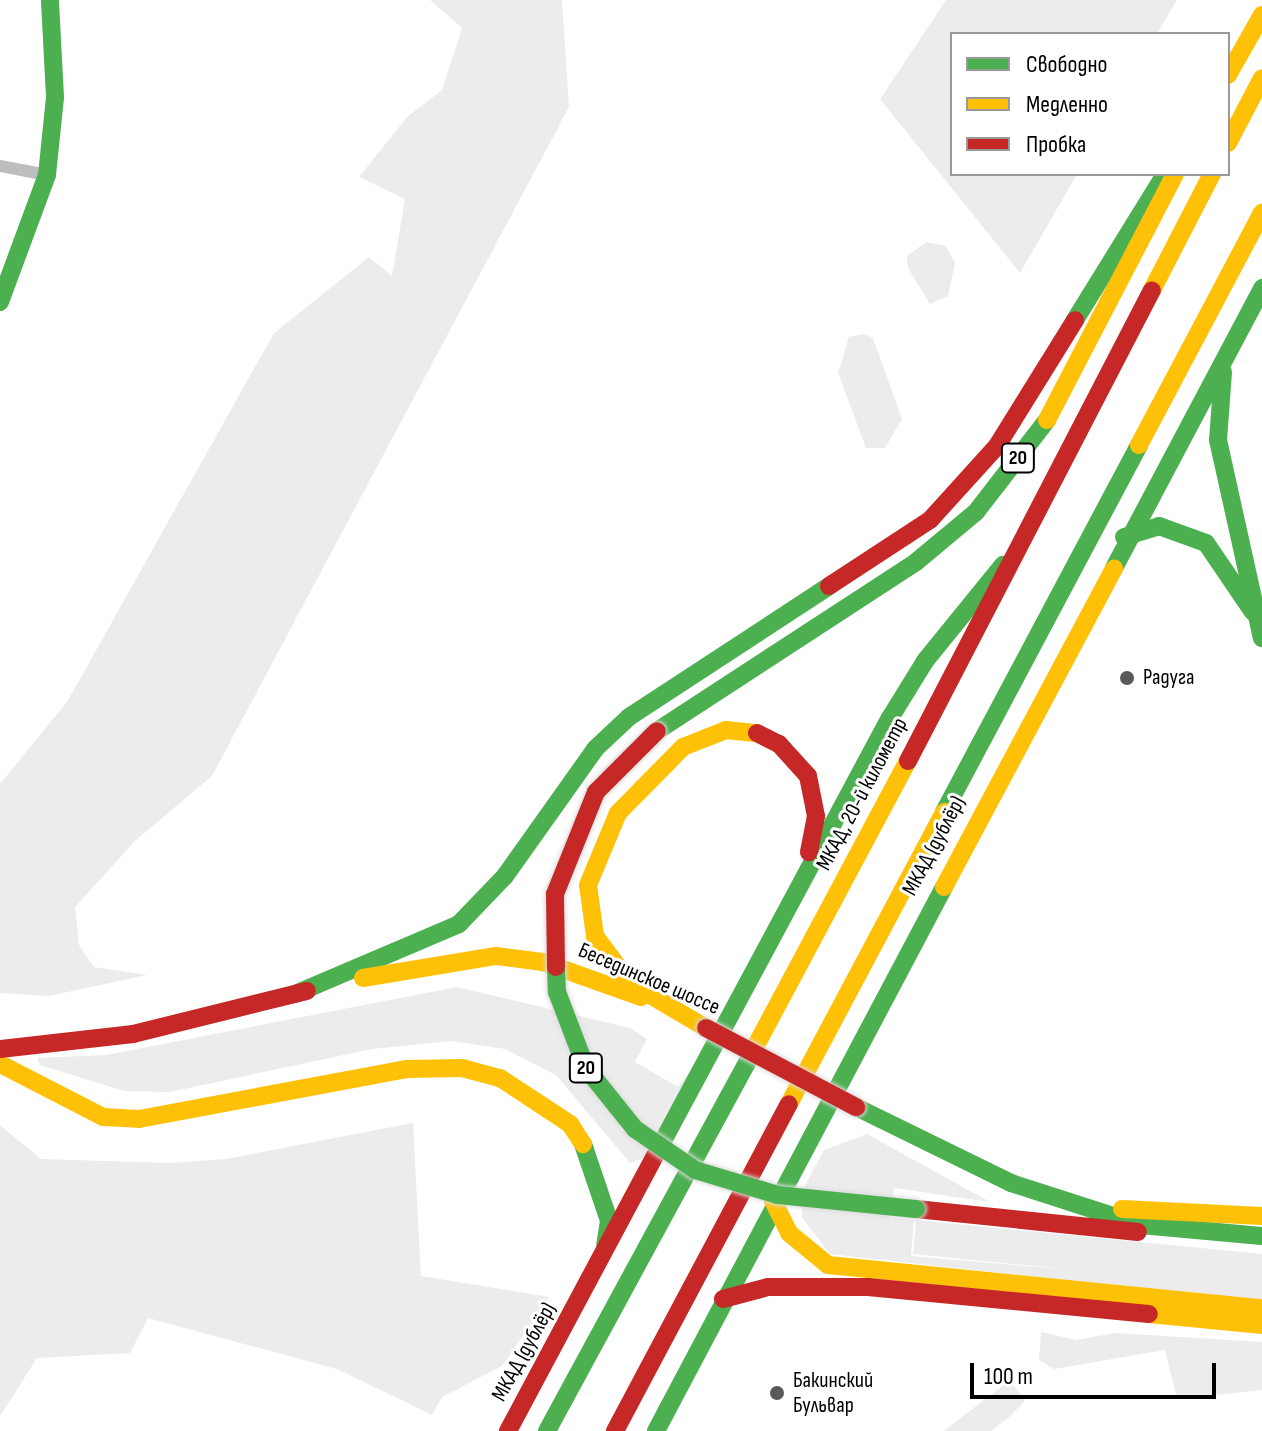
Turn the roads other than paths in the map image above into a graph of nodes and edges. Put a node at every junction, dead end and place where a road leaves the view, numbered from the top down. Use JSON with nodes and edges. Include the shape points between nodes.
{"nodes":[{"id":1,"x":50,"y":0,"type":"edge"},
{"id":2,"x":1262,"y":15,"type":"edge"},
{"id":3,"x":1230,"y":71,"type":"edge"},
{"id":4,"x":1262,"y":78,"type":"edge"},
{"id":5,"x":1230,"y":139,"type":"edge"},
{"id":6,"x":0,"y":166,"type":"edge"},
{"id":7,"x":47,"y":175,"type":"junction"},
{"id":8,"x":1164,"y":176,"type":"edge"},
{"id":9,"x":1174,"y":176,"type":"edge"},
{"id":10,"x":1211,"y":176,"type":"edge"},
{"id":11,"x":1262,"y":213,"type":"edge"},
{"id":12,"x":1262,"y":288,"type":"edge"},
{"id":13,"x":0,"y":302,"type":"edge"},
{"id":14,"x":1224,"y":359,"type":"junction"},
{"id":15,"x":1124,"y":537,"type":"junction"},
{"id":16,"x":1015,"y":552,"type":"junction"},
{"id":17,"x":1253,"y":612,"type":"junction"},
{"id":18,"x":1262,"y":638,"type":"edge"},
{"id":19,"x":801,"y":882,"type":"junction"},
{"id":20,"x":295,"y":994,"type":"junction"},
{"id":21,"x":655,"y":1003,"type":"junction"},
{"id":22,"x":0,"y":1036,"type":"edge"},
{"id":23,"x":73,"y":1041,"type":"junction"},
{"id":24,"x":0,"y":1049,"type":"edge"},
{"id":25,"x":0,"y":1064,"type":"edge"},
{"id":26,"x":773,"y":1201,"type":"junction"},
{"id":27,"x":1082,"y":1205,"type":"junction"},
{"id":28,"x":1262,"y":1216,"type":"edge"},
{"id":29,"x":1193,"y":1235,"type":"junction"},
{"id":30,"x":1262,"y":1236,"type":"edge"},
{"id":31,"x":603,"y":1262,"type":"junction"},
{"id":32,"x":723,"y":1299,"type":"junction"},
{"id":33,"x":1262,"y":1308,"type":"edge"},
{"id":34,"x":1262,"y":1325,"type":"edge"},
{"id":35,"x":508,"y":1431,"type":"edge"},
{"id":36,"x":547,"y":1431,"type":"edge"},
{"id":37,"x":615,"y":1431,"type":"edge"},
{"id":38,"x":656,"y":1431,"type":"edge"}],
"edges":[{"from":1,"to":7,"type":"main road","via":[[55,97]]},
{"from":2,"to":3,"type":"main road"},
{"from":4,"to":5,"type":"main road"},
{"from":6,"to":7,"type":"street"},
{"from":7,"to":13,"type":"main road"},
{"from":8,"to":20,"type":"main road","via":[[997,446],[930,520],[629,717],[596,748],[505,876],[459,924]]},
{"from":9,"to":29,"type":"main road","number":"20","bridge":true,"via":[[1048,418],[976,512],[916,562],[657,731],[596,792],[555,894],[557,992],[586,1068],[635,1129],[695,1170],[778,1195]]},
{"from":10,"to":16,"type":"main road","name":"МКАД, 20-й километр"},
{"from":11,"to":37,"type":"main road"},
{"from":12,"to":14,"type":"main road","name":"МКАД (дублёр)"},
{"from":14,"to":15,"type":"main road","name":"МКАД (дублёр)"},
{"from":14,"to":17,"type":"main road","via":[[1218,440]]},
{"from":15,"to":17,"type":"main road","via":[[1159,526],[1206,543]]},
{"from":15,"to":26,"type":"main road","name":"МКАД (дублёр)"},
{"from":16,"to":19,"type":"main road","name":"МКАД (дублёр)","via":[[925,661]]},
{"from":16,"to":36,"type":"main road","name":"МКАД, 20-й километр"},
{"from":17,"to":18,"type":"main road"},
{"from":19,"to":21,"type":"main road","via":[[816,816],[797,758],[756,733],[726,730],[660,764],[603,839],[587,907],[606,957]]},
{"from":19,"to":31,"type":"main road","name":"МКАД (дублёр)"},
{"from":20,"to":21,"type":"main road","name":"Бесединское шоссе","via":[[496,956],[576,971]]},
{"from":20,"to":23,"type":"main road","name":"Бесединское шоссе"},
{"from":21,"to":27,"type":"main road","name":"Бесединское шоссе","bridge":true,"via":[[983,1171]]},
{"from":22,"to":23,"type":"main road","name":"Бесединское шоссе"},
{"from":23,"to":24,"type":"main road","name":"Бесединское шоссе"},
{"from":25,"to":31,"type":"main road","via":[[103,1117],[139,1119],[407,1069],[462,1068],[500,1078],[570,1124],[592,1158],[609,1221]]},
{"from":26,"to":32,"type":"main road","name":"МКАД (дублёр)"},
{"from":26,"to":33,"type":"main road","via":[[789,1233],[828,1265]]},
{"from":27,"to":28,"type":"main road","name":"Бесединское шоссе"},
{"from":27,"to":29,"type":"main road","name":"Бесединское шоссе"},
{"from":29,"to":30,"type":"main road","name":"Бесединское шоссе"},
{"from":31,"to":35,"type":"main road","name":"МКАД (дублёр)"},
{"from":32,"to":34,"type":"main road","via":[[768,1287],[868,1287]]},
{"from":32,"to":38,"type":"main road","name":"МКАД (дублёр)"}]}
